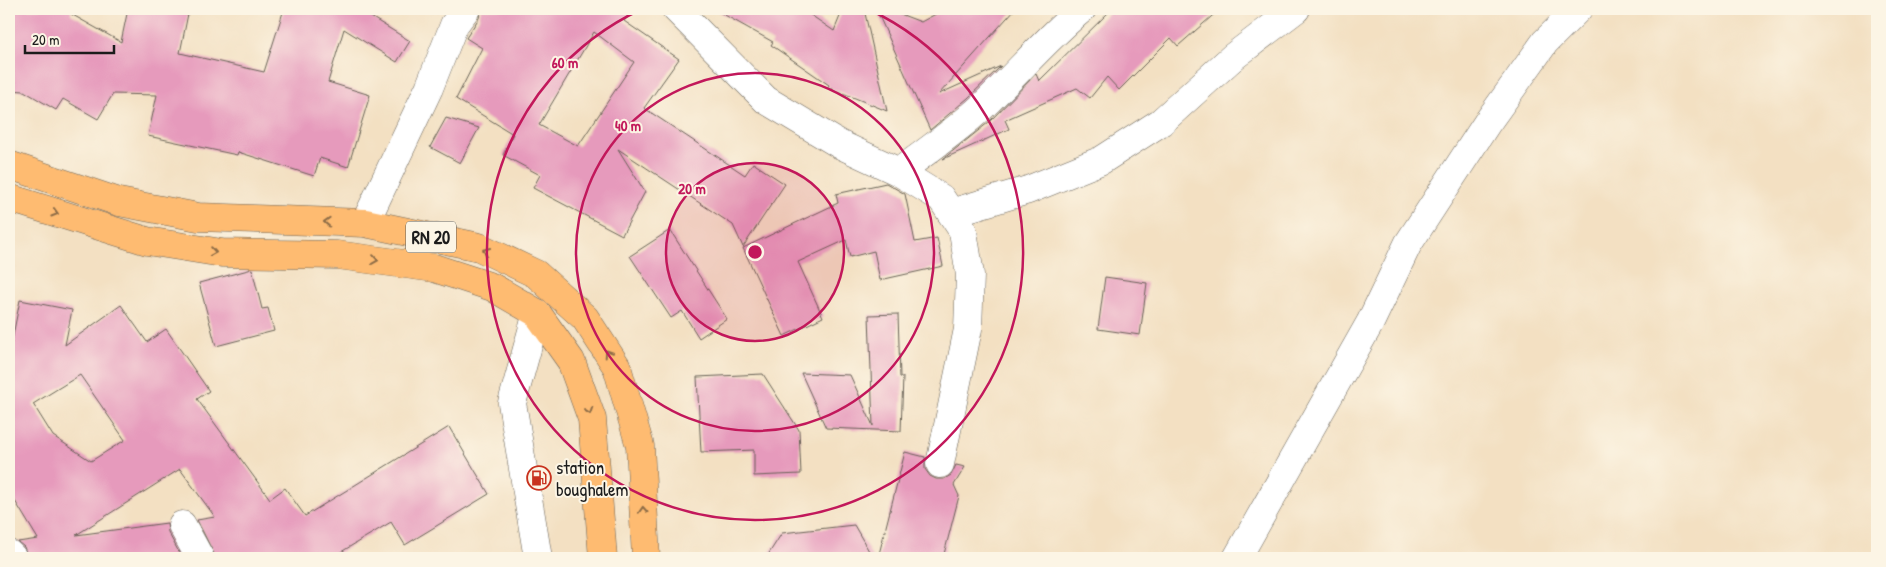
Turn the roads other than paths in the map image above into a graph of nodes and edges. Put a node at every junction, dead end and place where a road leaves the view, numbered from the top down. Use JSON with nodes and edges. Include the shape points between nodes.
{"nodes":[{"id":1,"x":466,"y":9,"type":"edge"},
{"id":2,"x":676,"y":9,"type":"edge"},
{"id":3,"x":1082,"y":9,"type":"edge"},
{"id":4,"x":1296,"y":9,"type":"edge"},
{"id":5,"x":1578,"y":9,"type":"edge"},
{"id":6,"x":9,"y":165,"type":"edge"},
{"id":7,"x":899,"y":172,"type":"junction"},
{"id":8,"x":9,"y":198,"type":"edge"},
{"id":9,"x":951,"y":213,"type":"junction"},
{"id":10,"x":365,"y":223,"type":"junction"},
{"id":11,"x":537,"y":313,"type":"junction"},
{"id":12,"x":940,"y":464,"type":"dead end"},
{"id":13,"x":182,"y":525,"type":"dead end"},
{"id":14,"x":9,"y":554,"type":"edge"},
{"id":15,"x":13,"y":558,"type":"edge"},
{"id":16,"x":200,"y":558,"type":"edge"},
{"id":17,"x":538,"y":558,"type":"edge"},
{"id":18,"x":603,"y":558,"type":"edge"},
{"id":19,"x":646,"y":558,"type":"edge"},
{"id":20,"x":1237,"y":558,"type":"edge"}],
"edges":[{"from":1,"to":10,"type":"street","via":[[454,25],[429,88]]},
{"from":2,"to":7,"type":"street","via":[[766,100],[839,144]]},
{"from":3,"to":7,"type":"street","via":[[1059,27],[988,102]]},
{"from":4,"to":9,"type":"street","via":[[1233,57],[1162,122],[1102,160],[1028,190]]},
{"from":5,"to":20,"type":"street","via":[[1545,42],[1408,244],[1370,323]]},
{"from":10,"to":6,"type":"main road","number":"RN 20","one_way":true,"via":[[198,217],[119,202]]},
{"from":7,"to":9,"type":"street","via":[[941,198]]},
{"from":8,"to":11,"type":"main road","number":"RN 20","one_way":true,"via":[[148,241],[222,253],[336,255],[434,268],[492,287]]},
{"from":9,"to":12,"type":"street","via":[[963,231],[970,274],[968,329]]},
{"from":19,"to":10,"type":"main road","number":"RN 20","one_way":true,"via":[[640,446],[617,367],[585,318],[536,274],[479,247]]},
{"from":11,"to":17,"type":"street","via":[[512,403]]},
{"from":11,"to":18,"type":"main road","number":"RN 20","one_way":true,"via":[[571,361],[592,419]]},
{"from":13,"to":16,"type":"street"},
{"from":14,"to":15,"type":"street"}]}
